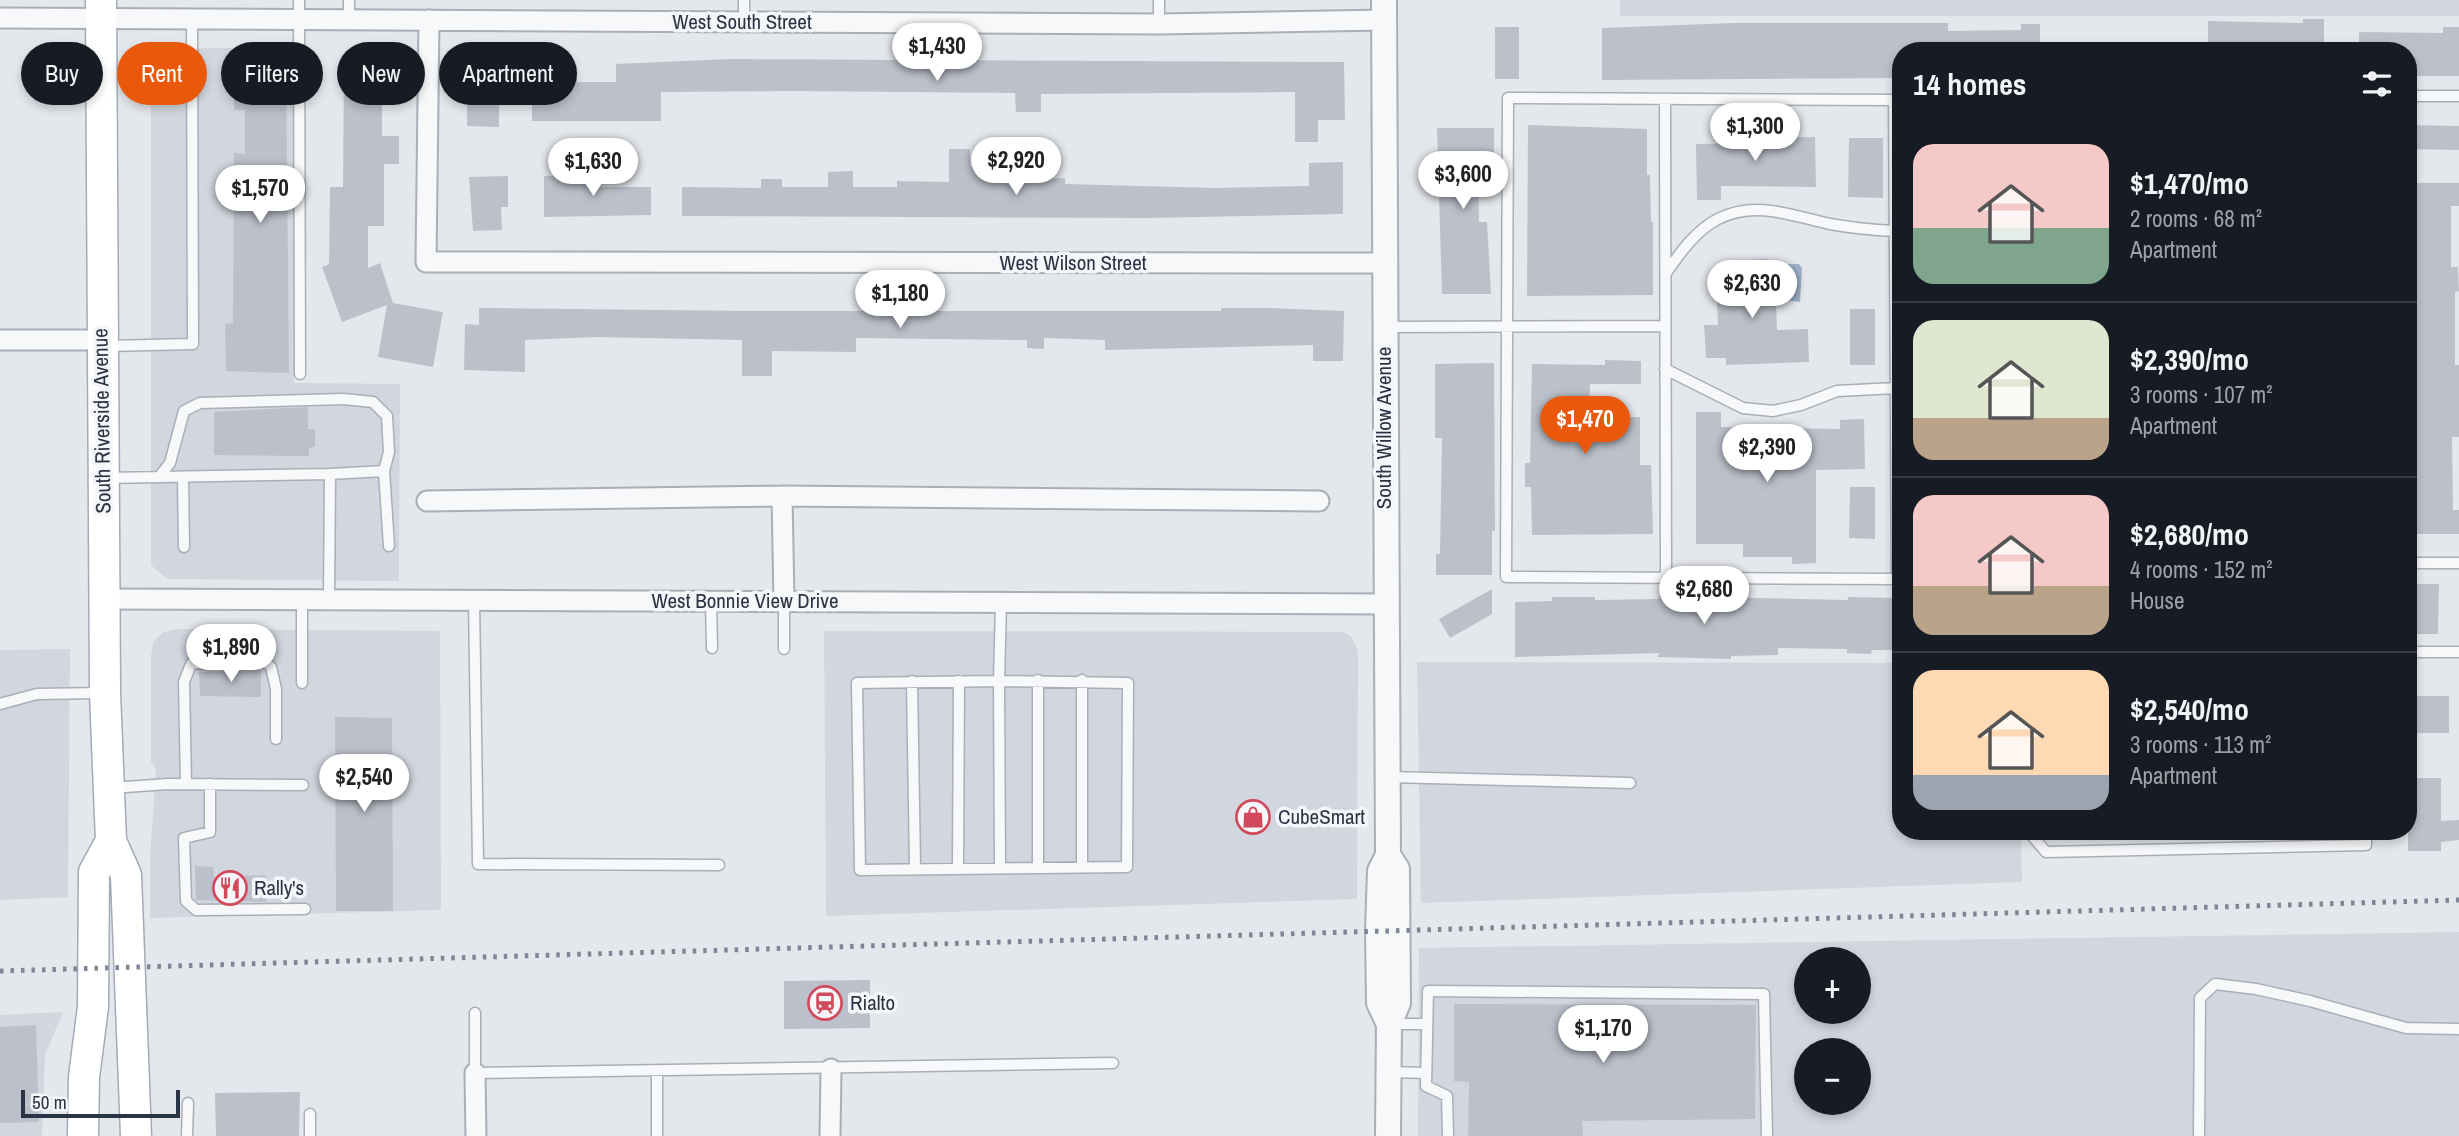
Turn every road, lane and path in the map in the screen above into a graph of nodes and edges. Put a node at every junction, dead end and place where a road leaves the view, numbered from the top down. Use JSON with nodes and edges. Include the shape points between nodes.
{"nodes":[{"id":1,"x":744,"y":0,"type":"edge"},
{"id":2,"x":1159,"y":0,"type":"edge"},
{"id":3,"x":100,"y":8,"type":"edge"},
{"id":4,"x":300,"y":9,"type":"edge"},
{"id":5,"x":349,"y":10,"type":"edge"},
{"id":6,"x":1384,"y":10,"type":"edge"},
{"id":7,"x":0,"y":18,"type":"edge"},
{"id":8,"x":192,"y":18,"type":"junction"},
{"id":9,"x":429,"y":20,"type":"junction"},
{"id":10,"x":744,"y":22,"type":"junction"},
{"id":11,"x":1159,"y":24,"type":"junction"},
{"id":12,"x":2417,"y":96,"type":"edge"},
{"id":13,"x":2459,"y":96,"type":"edge"},
{"id":14,"x":1665,"y":99,"type":"junction"},
{"id":15,"x":1892,"y":100,"type":"edge"},
{"id":16,"x":1892,"y":231,"type":"edge"},
{"id":17,"x":1383,"y":263,"type":"junction"},
{"id":18,"x":1665,"y":273,"type":"junction"},
{"id":19,"x":1665,"y":326,"type":"junction"},
{"id":20,"x":1384,"y":327,"type":"junction"},
{"id":21,"x":1506,"y":328,"type":"junction"},
{"id":22,"x":0,"y":340,"type":"edge"},
{"id":23,"x":100,"y":343,"type":"junction"},
{"id":24,"x":1665,"y":369,"type":"junction"},
{"id":25,"x":300,"y":374,"type":"dead end"},
{"id":26,"x":1892,"y":388,"type":"edge"},
{"id":27,"x":384,"y":471,"type":"junction"},
{"id":28,"x":330,"y":474,"type":"junction"},
{"id":29,"x":159,"y":477,"type":"junction"},
{"id":30,"x":183,"y":477,"type":"junction"},
{"id":31,"x":102,"y":478,"type":"junction"},
{"id":32,"x":782,"y":496,"type":"junction"},
{"id":33,"x":427,"y":501,"type":"dead end"},
{"id":34,"x":1319,"y":501,"type":"dead end"},
{"id":35,"x":389,"y":546,"type":"dead end"},
{"id":36,"x":184,"y":547,"type":"dead end"},
{"id":37,"x":2417,"y":563,"type":"edge"},
{"id":38,"x":2459,"y":563,"type":"edge"},
{"id":39,"x":1666,"y":578,"type":"junction"},
{"id":40,"x":1892,"y":579,"type":"edge"},
{"id":41,"x":104,"y":599,"type":"junction"},
{"id":42,"x":302,"y":599,"type":"junction"},
{"id":43,"x":330,"y":600,"type":"junction"},
{"id":44,"x":474,"y":600,"type":"junction"},
{"id":45,"x":711,"y":601,"type":"junction"},
{"id":46,"x":784,"y":601,"type":"junction"},
{"id":47,"x":1001,"y":602,"type":"junction"},
{"id":48,"x":1385,"y":604,"type":"junction"},
{"id":49,"x":712,"y":648,"type":"dead end"},
{"id":50,"x":784,"y":649,"type":"dead end"},
{"id":51,"x":2417,"y":652,"type":"edge"},
{"id":52,"x":2459,"y":652,"type":"edge"},
{"id":53,"x":1038,"y":680,"type":"junction"},
{"id":54,"x":1082,"y":680,"type":"junction"},
{"id":55,"x":912,"y":681,"type":"junction"},
{"id":56,"x":959,"y":681,"type":"junction"},
{"id":57,"x":999,"y":681,"type":"junction"},
{"id":58,"x":302,"y":683,"type":"dead end"},
{"id":59,"x":105,"y":693,"type":"junction"},
{"id":60,"x":0,"y":704,"type":"edge"},
{"id":61,"x":276,"y":740,"type":"dead end"},
{"id":62,"x":1387,"y":777,"type":"junction"},
{"id":63,"x":1630,"y":783,"type":"dead end"},
{"id":64,"x":186,"y":784,"type":"junction"},
{"id":65,"x":210,"y":784,"type":"junction"},
{"id":66,"x":303,"y":785,"type":"dead end"},
{"id":67,"x":109,"y":788,"type":"junction"},
{"id":68,"x":2036,"y":840,"type":"edge"},
{"id":69,"x":2366,"y":840,"type":"edge"},
{"id":70,"x":111,"y":841,"type":"junction"},
{"id":71,"x":719,"y":865,"type":"dead end"},
{"id":72,"x":1082,"y":866,"type":"junction"},
{"id":73,"x":1000,"y":867,"type":"junction"},
{"id":74,"x":1038,"y":867,"type":"junction"},
{"id":75,"x":915,"y":868,"type":"junction"},
{"id":76,"x":958,"y":868,"type":"junction"},
{"id":77,"x":304,"y":909,"type":"dead end"},
{"id":78,"x":475,"y":1013,"type":"dead end"},
{"id":79,"x":1389,"y":1024,"type":"junction"},
{"id":80,"x":1427,"y":1024,"type":"junction"},
{"id":81,"x":2459,"y":1029,"type":"edge"},
{"id":82,"x":1113,"y":1063,"type":"dead end"},
{"id":83,"x":831,"y":1069,"type":"junction"},
{"id":84,"x":657,"y":1072,"type":"junction"},
{"id":85,"x":1389,"y":1072,"type":"junction"},
{"id":86,"x":475,"y":1073,"type":"junction"},
{"id":87,"x":1426,"y":1073,"type":"junction"},
{"id":88,"x":188,"y":1103,"type":"dead end"},
{"id":89,"x":310,"y":1114,"type":"dead end"},
{"id":90,"x":83,"y":1136,"type":"edge"},
{"id":91,"x":136,"y":1136,"type":"edge"},
{"id":92,"x":187,"y":1136,"type":"edge"},
{"id":93,"x":310,"y":1136,"type":"edge"},
{"id":94,"x":476,"y":1136,"type":"edge"},
{"id":95,"x":657,"y":1136,"type":"edge"},
{"id":96,"x":830,"y":1136,"type":"edge"},
{"id":97,"x":1388,"y":1136,"type":"edge"},
{"id":98,"x":1448,"y":1136,"type":"edge"},
{"id":99,"x":1767,"y":1136,"type":"edge"},
{"id":100,"x":2199,"y":1136,"type":"edge"}],
"edges":[{"from":1,"to":10,"type":"lane"},
{"from":2,"to":11,"type":"lane"},
{"from":3,"to":7,"type":"street","name":"West South Street"},
{"from":3,"to":8,"type":"street","name":"West South Street"},
{"from":3,"to":23,"type":"main road","name":"South Riverside Avenue"},
{"from":4,"to":5,"type":"street","name":"West South Street"},
{"from":4,"to":8,"type":"street","name":"West South Street"},
{"from":4,"to":25,"type":"lane"},
{"from":5,"to":9,"type":"street","name":"West South Street"},
{"from":6,"to":11,"type":"street","name":"West South Street"},
{"from":6,"to":17,"type":"street","name":"South Willow Avenue"},
{"from":8,"to":23,"type":"lane","via":[[193,344]]},
{"from":9,"to":10,"type":"street","name":"West South Street"},
{"from":9,"to":17,"type":"street","name":"West Wilson Street","via":[[426,262]]},
{"from":10,"to":11,"type":"street","name":"West South Street"},
{"from":12,"to":13,"type":"lane"},
{"from":14,"to":15,"type":"lane"},
{"from":14,"to":18,"type":"lane"},
{"from":14,"to":21,"type":"lane","via":[[1508,98]]},
{"from":16,"to":18,"type":"lane","via":[[1861,230],[1751,209],[1718,219],[1687,244]]},
{"from":17,"to":20,"type":"street","name":"South Willow Avenue"},
{"from":18,"to":19,"type":"lane"},
{"from":19,"to":21,"type":"lane"},
{"from":19,"to":24,"type":"lane"},
{"from":20,"to":21,"type":"lane"},
{"from":20,"to":48,"type":"street","name":"South Willow Avenue"},
{"from":21,"to":39,"type":"lane","via":[[1506,577]]},
{"from":22,"to":23,"type":"street"},
{"from":23,"to":31,"type":"main road","name":"South Riverside Avenue"},
{"from":24,"to":26,"type":"lane","via":[[1743,408],[1773,411],[1838,391]]},
{"from":24,"to":39,"type":"lane"},
{"from":27,"to":28,"type":"lane"},
{"from":27,"to":29,"type":"lane","via":[[389,452],[387,416],[373,402],[293,399],[200,403],[184,411],[170,463]]},
{"from":27,"to":35,"type":"lane"},
{"from":28,"to":30,"type":"lane"},
{"from":28,"to":43,"type":"lane"},
{"from":29,"to":30,"type":"lane"},
{"from":29,"to":31,"type":"lane"},
{"from":30,"to":36,"type":"lane"},
{"from":31,"to":41,"type":"main road","name":"South Riverside Avenue"},
{"from":32,"to":33,"type":"street"},
{"from":32,"to":34,"type":"street"},
{"from":32,"to":46,"type":"street"},
{"from":37,"to":38,"type":"lane"},
{"from":39,"to":40,"type":"lane"},
{"from":41,"to":42,"type":"street","name":"West Bonnie View Drive"},
{"from":41,"to":59,"type":"main road","name":"South Riverside Avenue"},
{"from":42,"to":43,"type":"street","name":"West Bonnie View Drive"},
{"from":42,"to":58,"type":"lane"},
{"from":43,"to":44,"type":"street","name":"West Bonnie View Drive"},
{"from":44,"to":45,"type":"street","name":"West Bonnie View Drive"},
{"from":44,"to":71,"type":"lane","via":[[478,864]]},
{"from":45,"to":46,"type":"street","name":"West Bonnie View Drive"},
{"from":45,"to":49,"type":"lane"},
{"from":46,"to":47,"type":"street","name":"West Bonnie View Drive"},
{"from":46,"to":50,"type":"lane"},
{"from":47,"to":48,"type":"street","name":"West Bonnie View Drive"},
{"from":47,"to":57,"type":"lane"},
{"from":48,"to":62,"type":"street","name":"South Willow Avenue"},
{"from":51,"to":52,"type":"lane"},
{"from":53,"to":54,"type":"lane"},
{"from":53,"to":57,"type":"lane"},
{"from":53,"to":74,"type":"lane"},
{"from":54,"to":72,"type":"lane"},
{"from":54,"to":72,"type":"lane","via":[[1128,683],[1127,867]]},
{"from":55,"to":56,"type":"lane"},
{"from":55,"to":75,"type":"lane"},
{"from":55,"to":75,"type":"lane","via":[[858,683],[860,870]]},
{"from":56,"to":57,"type":"lane"},
{"from":56,"to":76,"type":"lane"},
{"from":57,"to":73,"type":"lane"},
{"from":59,"to":60,"type":"lane","via":[[37,694]]},
{"from":59,"to":67,"type":"main road","name":"South Riverside Avenue"},
{"from":61,"to":64,"type":"lane","via":[[274,674],[265,662],[191,664],[184,682]]},
{"from":62,"to":63,"type":"lane"},
{"from":62,"to":79,"type":"street","name":"South Willow Avenue","via":[[1388,855],[1380,871],[1378,931],[1379,1003]]},
{"from":64,"to":65,"type":"lane"},
{"from":64,"to":67,"type":"lane"},
{"from":65,"to":66,"type":"lane"},
{"from":65,"to":77,"type":"lane","via":[[210,832],[184,838],[187,901],[197,910]]},
{"from":67,"to":70,"type":"main road","name":"South Riverside Avenue"},
{"from":68,"to":69,"type":"lane","via":[[2046,852],[2366,845]]},
{"from":70,"to":90,"type":"main road","via":[[94,872],[93,1007],[84,1077]]},
{"from":70,"to":91,"type":"main road","name":"South Riverside Avenue","via":[[126,875]]},
{"from":72,"to":74,"type":"lane"},
{"from":73,"to":74,"type":"lane"},
{"from":73,"to":76,"type":"lane"},
{"from":75,"to":76,"type":"lane"},
{"from":78,"to":86,"type":"lane"},
{"from":79,"to":80,"type":"lane"},
{"from":79,"to":85,"type":"street","name":"South Willow Avenue"},
{"from":80,"to":87,"type":"lane"},
{"from":80,"to":99,"type":"lane","via":[[1428,991],[1764,994]]},
{"from":81,"to":100,"type":"lane","via":[[2406,1028],[2296,998],[2215,984],[2200,998]]},
{"from":82,"to":83,"type":"lane"},
{"from":83,"to":84,"type":"lane"},
{"from":83,"to":96,"type":"street"},
{"from":84,"to":86,"type":"lane"},
{"from":84,"to":95,"type":"lane"},
{"from":85,"to":87,"type":"lane"},
{"from":85,"to":97,"type":"street","name":"South Willow Avenue"},
{"from":86,"to":94,"type":"street"},
{"from":87,"to":98,"type":"lane","via":[[1426,1086],[1447,1096]]},
{"from":88,"to":92,"type":"lane"},
{"from":89,"to":93,"type":"lane"}]}
